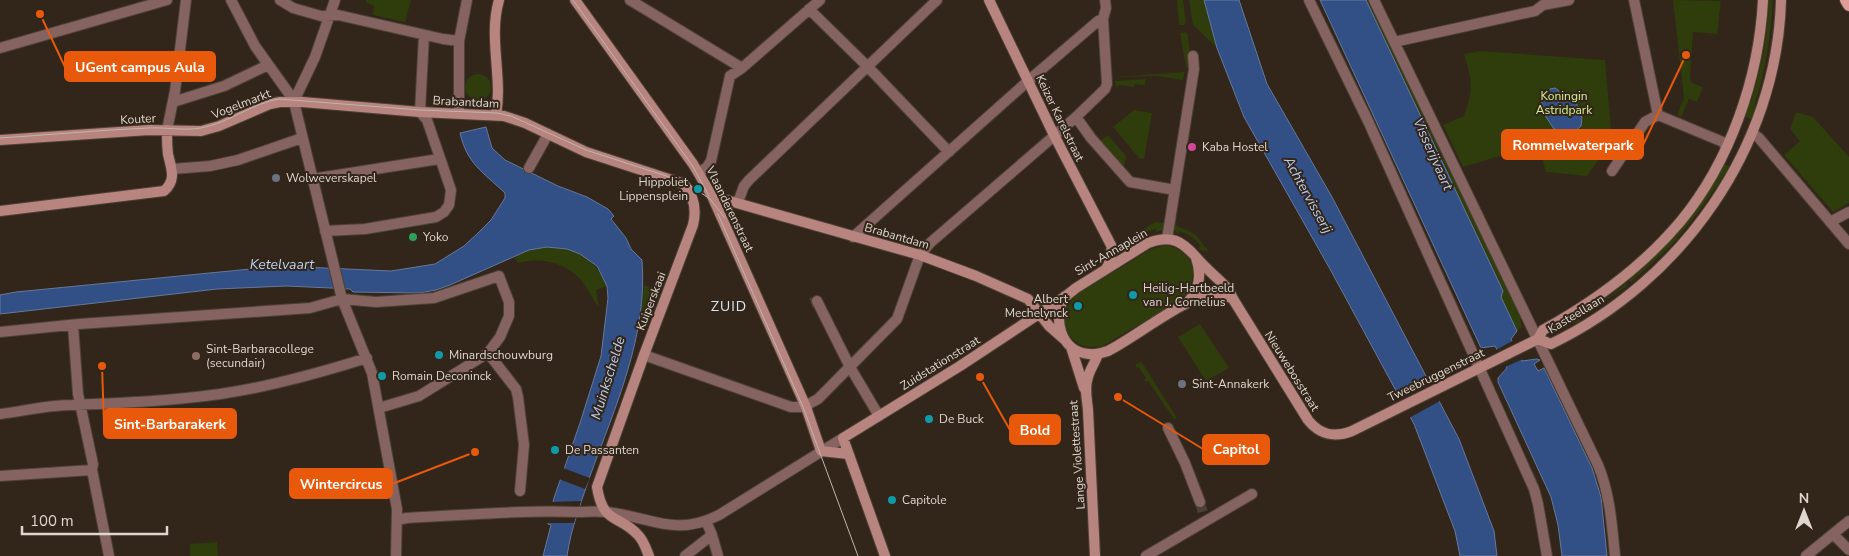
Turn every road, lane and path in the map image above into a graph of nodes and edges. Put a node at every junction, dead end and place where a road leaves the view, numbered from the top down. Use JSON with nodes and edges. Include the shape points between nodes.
{"nodes":[{"id":1,"x":167,"y":0,"type":"edge"},
{"id":2,"x":186,"y":0,"type":"edge"},
{"id":3,"x":231,"y":0,"type":"edge"},
{"id":4,"x":280,"y":0,"type":"edge"},
{"id":5,"x":335,"y":0,"type":"edge"},
{"id":6,"x":467,"y":0,"type":"edge"},
{"id":7,"x":499,"y":0,"type":"edge"},
{"id":8,"x":575,"y":0,"type":"edge"},
{"id":9,"x":630,"y":0,"type":"edge"},
{"id":10,"x":820,"y":0,"type":"edge"},
{"id":11,"x":937,"y":0,"type":"edge"},
{"id":12,"x":989,"y":0,"type":"edge"},
{"id":13,"x":1105,"y":0,"type":"edge"},
{"id":14,"x":1309,"y":0,"type":"edge"},
{"id":15,"x":1374,"y":0,"type":"edge"},
{"id":16,"x":1569,"y":0,"type":"edge"},
{"id":17,"x":1634,"y":0,"type":"edge"},
{"id":18,"x":1763,"y":0,"type":"edge"},
{"id":19,"x":1781,"y":0,"type":"edge"},
{"id":20,"x":1846,"y":0,"type":"edge"},
{"id":21,"x":1542,"y":3,"type":"edge"},
{"id":22,"x":1849,"y":5,"type":"edge"},
{"id":23,"x":809,"y":9,"type":"junction"},
{"id":24,"x":331,"y":15,"type":"junction"},
{"id":25,"x":1103,"y":19,"type":"junction"},
{"id":26,"x":424,"y":35,"type":"junction"},
{"id":27,"x":459,"y":41,"type":"junction"},
{"id":28,"x":1394,"y":42,"type":"junction"},
{"id":29,"x":0,"y":48,"type":"edge"},
{"id":30,"x":1194,"y":56,"type":"dead end"},
{"id":31,"x":268,"y":65,"type":"junction"},
{"id":32,"x":868,"y":67,"type":"junction"},
{"id":33,"x":742,"y":68,"type":"junction"},
{"id":34,"x":1028,"y":81,"type":"junction"},
{"id":35,"x":173,"y":102,"type":"junction"},
{"id":36,"x":295,"y":102,"type":"junction"},
{"id":37,"x":420,"y":112,"type":"junction"},
{"id":38,"x":458,"y":113,"type":"junction"},
{"id":39,"x":496,"y":115,"type":"junction"},
{"id":40,"x":1658,"y":115,"type":"junction"},
{"id":41,"x":1076,"y":117,"type":"junction"},
{"id":42,"x":1736,"y":126,"type":"junction"},
{"id":43,"x":167,"y":130,"type":"junction"},
{"id":44,"x":1752,"y":133,"type":"junction"},
{"id":45,"x":548,"y":134,"type":"junction"},
{"id":46,"x":1054,"y":135,"type":"junction"},
{"id":47,"x":302,"y":138,"type":"junction"},
{"id":48,"x":0,"y":140,"type":"edge"},
{"id":49,"x":1726,"y":147,"type":"junction"},
{"id":50,"x":949,"y":152,"type":"junction"},
{"id":51,"x":1742,"y":158,"type":"junction"},
{"id":52,"x":439,"y":159,"type":"junction"},
{"id":53,"x":529,"y":168,"type":"dead end"},
{"id":54,"x":172,"y":169,"type":"junction"},
{"id":55,"x":1612,"y":171,"type":"dead end"},
{"id":56,"x":699,"y":173,"type":"junction"},
{"id":57,"x":312,"y":179,"type":"junction"},
{"id":58,"x":1175,"y":190,"type":"junction"},
{"id":59,"x":712,"y":196,"type":"junction"},
{"id":60,"x":738,"y":202,"type":"junction"},
{"id":61,"x":695,"y":210,"type":"joint"},
{"id":62,"x":0,"y":212,"type":"edge"},
{"id":63,"x":1849,"y":212,"type":"edge"},
{"id":64,"x":1830,"y":222,"type":"junction"},
{"id":65,"x":325,"y":231,"type":"junction"},
{"id":66,"x":853,"y":237,"type":"junction"},
{"id":67,"x":1167,"y":239,"type":"junction"},
{"id":68,"x":1849,"y":244,"type":"edge"},
{"id":69,"x":1112,"y":247,"type":"junction"},
{"id":70,"x":1133,"y":252,"type":"junction"},
{"id":71,"x":920,"y":255,"type":"junction"},
{"id":72,"x":1196,"y":257,"type":"junction"},
{"id":73,"x":1106,"y":269,"type":"junction"},
{"id":74,"x":341,"y":294,"type":"junction"},
{"id":75,"x":1066,"y":296,"type":"junction"},
{"id":76,"x":1232,"y":299,"type":"junction"},
{"id":77,"x":817,"y":301,"type":"dead end"},
{"id":78,"x":1186,"y":304,"type":"junction"},
{"id":79,"x":1039,"y":314,"type":"junction"},
{"id":80,"x":1565,"y":317,"type":"junction"},
{"id":81,"x":72,"y":325,"type":"junction"},
{"id":82,"x":0,"y":332,"type":"edge"},
{"id":83,"x":1573,"y":333,"type":"junction"},
{"id":84,"x":1538,"y":339,"type":"junction"},
{"id":85,"x":1068,"y":343,"type":"junction"},
{"id":86,"x":488,"y":353,"type":"junction"},
{"id":87,"x":1098,"y":354,"type":"junction"},
{"id":88,"x":644,"y":355,"type":"junction"},
{"id":89,"x":367,"y":358,"type":"junction"},
{"id":90,"x":850,"y":367,"type":"junction"},
{"id":91,"x":1480,"y":368,"type":"junction"},
{"id":92,"x":1086,"y":391,"type":"junction"},
{"id":93,"x":81,"y":405,"type":"junction"},
{"id":94,"x":806,"y":406,"type":"junction"},
{"id":95,"x":379,"y":408,"type":"junction"},
{"id":96,"x":0,"y":414,"type":"edge"},
{"id":97,"x":879,"y":416,"type":"junction"},
{"id":98,"x":1168,"y":428,"type":"dead end"},
{"id":99,"x":1344,"y":434,"type":"joint"},
{"id":100,"x":843,"y":438,"type":"junction"},
{"id":101,"x":821,"y":451,"type":"junction"},
{"id":102,"x":848,"y":454,"type":"junction"},
{"id":103,"x":92,"y":470,"type":"junction"},
{"id":104,"x":0,"y":476,"type":"edge"},
{"id":105,"x":520,"y":491,"type":"dead end"},
{"id":106,"x":1252,"y":494,"type":"dead end"},
{"id":107,"x":1200,"y":502,"type":"tunnel mouth"},
{"id":108,"x":605,"y":512,"type":"junction"},
{"id":109,"x":397,"y":520,"type":"junction"},
{"id":110,"x":1849,"y":521,"type":"edge"},
{"id":111,"x":706,"y":522,"type":"junction"},
{"id":112,"x":1833,"y":534,"type":"junction"},
{"id":113,"x":712,"y":535,"type":"junction"},
{"id":114,"x":1849,"y":550,"type":"edge"},
{"id":115,"x":109,"y":556,"type":"edge"},
{"id":116,"x":396,"y":556,"type":"edge"},
{"id":117,"x":649,"y":556,"type":"edge"},
{"id":118,"x":685,"y":556,"type":"edge"},
{"id":119,"x":718,"y":556,"type":"edge"},
{"id":120,"x":885,"y":556,"type":"edge"},
{"id":121,"x":1095,"y":556,"type":"edge"},
{"id":122,"x":1146,"y":556,"type":"edge"},
{"id":123,"x":1547,"y":556,"type":"edge"},
{"id":124,"x":1615,"y":556,"type":"edge"},
{"id":125,"x":1806,"y":556,"type":"edge"}],
"edges":[{"from":1,"to":29,"type":"street"},
{"from":2,"to":35,"type":"street"},
{"from":3,"to":31,"type":"street"},
{"from":4,"to":24,"type":"street","via":[[293,8],[321,16]]},
{"from":5,"to":24,"type":"street"},
{"from":6,"to":27,"type":"street"},
{"from":7,"to":39,"type":"street","via":[[495,35]]},
{"from":8,"to":56,"type":"street","name":"Vlaanderenstraat"},
{"from":9,"to":33,"type":"street"},
{"from":10,"to":23,"type":"street"},
{"from":11,"to":32,"type":"street"},
{"from":12,"to":34,"type":"street","name":"Keizer Karelstraat"},
{"from":13,"to":25,"type":"street"},
{"from":14,"to":91,"type":"street","via":[[1368,121]]},
{"from":15,"to":28,"type":"street"},
{"from":16,"to":21,"type":"street"},
{"from":17,"to":40,"type":"street"},
{"from":18,"to":42,"type":"street","name":"Kasteellaan","via":[[1755,63]]},
{"from":19,"to":44,"type":"street","name":"Kasteellaan","via":[[1771,74]]},
{"from":20,"to":22,"type":"main road"},
{"from":21,"to":28,"type":"street","via":[[1535,11]]},
{"from":23,"to":32,"type":"street"},
{"from":23,"to":33,"type":"street"},
{"from":24,"to":26,"type":"street"},
{"from":24,"to":36,"type":"street"},
{"from":25,"to":34,"type":"street"},
{"from":25,"to":41,"type":"street","via":[[1107,84]]},
{"from":26,"to":27,"type":"street"},
{"from":26,"to":37,"type":"street"},
{"from":27,"to":38,"type":"street"},
{"from":28,"to":84,"type":"street"},
{"from":30,"to":58,"type":"street"},
{"from":31,"to":35,"type":"street","via":[[224,86]]},
{"from":31,"to":36,"type":"street"},
{"from":32,"to":50,"type":"street"},
{"from":32,"to":60,"type":"street","via":[[749,180]]},
{"from":33,"to":56,"type":"street","via":[[730,76],[711,161]]},
{"from":34,"to":46,"type":"street","name":"Keizer Karelstraat"},
{"from":34,"to":50,"type":"street"},
{"from":35,"to":43,"type":"street"},
{"from":36,"to":37,"type":"street","name":"Brabantdam"},
{"from":36,"to":43,"type":"street","name":"Vogelmarkt","via":[[270,104],[210,129],[190,132]]},
{"from":36,"to":47,"type":"street"},
{"from":37,"to":38,"type":"street","name":"Brabantdam"},
{"from":37,"to":52,"type":"street","via":[[427,120]]},
{"from":38,"to":39,"type":"street","name":"Brabantdam"},
{"from":39,"to":45,"type":"street","name":"Brabantdam","via":[[518,120]]},
{"from":40,"to":49,"type":"street","via":[[1723,142]]},
{"from":40,"to":55,"type":"street","via":[[1645,122]]},
{"from":41,"to":46,"type":"street"},
{"from":41,"to":58,"type":"street","via":[[1130,182]]},
{"from":42,"to":44,"type":"street"},
{"from":42,"to":49,"type":"street","name":"Kasteellaan"},
{"from":43,"to":48,"type":"street","name":"Kouter"},
{"from":43,"to":54,"type":"street","name":"Kouter"},
{"from":44,"to":51,"type":"street","name":"Kasteellaan"},
{"from":44,"to":64,"type":"street"},
{"from":45,"to":53,"type":"street"},
{"from":45,"to":61,"type":"street","name":"Brabantdam","via":[[593,154],[684,184],[691,194]]},
{"from":46,"to":69,"type":"street","name":"Keizer Karelstraat"},
{"from":46,"to":71,"type":"street"},
{"from":47,"to":54,"type":"street","via":[[230,162]]},
{"from":47,"to":57,"type":"street"},
{"from":49,"to":51,"type":"street"},
{"from":49,"to":80,"type":"street","name":"Kasteellaan","via":[[1690,209],[1667,236],[1614,285]]},
{"from":50,"to":66,"type":"street"},
{"from":51,"to":83,"type":"street","name":"Kasteellaan","via":[[1700,223],[1662,267],[1618,304]]},
{"from":52,"to":57,"type":"street"},
{"from":52,"to":65,"type":"street","via":[[449,181],[451,197],[444,212],[436,218],[365,229]]},
{"from":54,"to":62,"type":"street","via":[[171,183],[158,193]]},
{"from":56,"to":59,"type":"street","name":"Vlaanderenstraat"},
{"from":57,"to":65,"type":"street"},
{"from":58,"to":67,"type":"street"},
{"from":59,"to":60,"type":"street"},
{"from":59,"to":94,"type":"street","name":"Vlaanderenstraat"},
{"from":60,"to":66,"type":"street","name":"Brabantdam"},
{"from":61,"to":88,"type":"street","name":"Kuiperskaai","via":[[693,225]]},
{"from":63,"to":64,"type":"street"},
{"from":64,"to":68,"type":"street"},
{"from":65,"to":74,"type":"street"},
{"from":66,"to":71,"type":"street","name":"Brabantdam"},
{"from":67,"to":70,"type":"street","name":"Sint-Annaplein","via":[[1148,243]]},
{"from":67,"to":72,"type":"street","name":"Sint-Annaplein","via":[[1183,244]]},
{"from":69,"to":70,"type":"street"},
{"from":69,"to":73,"type":"street"},
{"from":70,"to":73,"type":"street","name":"Sint-Annaplein"},
{"from":71,"to":79,"type":"street","name":"Brabantdam","via":[[1028,299]]},
{"from":71,"to":90,"type":"street","via":[[897,319]]},
{"from":72,"to":76,"type":"street","name":"Sint-Annaplein","via":[[1229,290]]},
{"from":72,"to":78,"type":"street","via":[[1200,269],[1199,284]]},
{"from":73,"to":75,"type":"street","name":"Sint-Annaplein"},
{"from":74,"to":81,"type":"street","via":[[310,308]]},
{"from":74,"to":86,"type":"street","via":[[376,302],[422,300],[499,276],[509,302],[509,316],[500,337]]},
{"from":74,"to":89,"type":"street"},
{"from":75,"to":79,"type":"street","name":"Sint-Annaplein"},
{"from":75,"to":85,"type":"street","via":[[1058,322]]},
{"from":76,"to":78,"type":"street","via":[[1214,294]]},
{"from":76,"to":99,"type":"street","name":"Nieuwebosstraat","via":[[1308,420],[1326,434]]},
{"from":77,"to":90,"type":"street"},
{"from":78,"to":87,"type":"street","via":[[1121,345]]},
{"from":79,"to":85,"type":"street"},
{"from":79,"to":97,"type":"street","name":"Zuidstationstraat"},
{"from":80,"to":83,"type":"street"},
{"from":80,"to":84,"type":"street","name":"Kasteellaan","via":[[1543,330]]},
{"from":81,"to":82,"type":"street"},
{"from":81,"to":93,"type":"street"},
{"from":83,"to":84,"type":"street","name":"Kasteellaan","via":[[1551,344]]},
{"from":84,"to":91,"type":"street","name":"Tweebruggenstraat"},
{"from":84,"to":124,"type":"street","via":[[1604,480],[1610,503]]},
{"from":85,"to":87,"type":"street","via":[[1087,354]]},
{"from":85,"to":92,"type":"street"},
{"from":86,"to":95,"type":"street","via":[[419,396]]},
{"from":86,"to":105,"type":"street","via":[[516,389],[518,397],[524,445]]},
{"from":87,"to":92,"type":"street","name":"Lange Violettestraat","via":[[1087,379]]},
{"from":88,"to":94,"type":"street","via":[[791,406]]},
{"from":88,"to":108,"type":"street","name":"Kuiperskaai","via":[[597,488]]},
{"from":89,"to":93,"type":"street","via":[[238,391]]},
{"from":89,"to":95,"type":"street"},
{"from":90,"to":94,"type":"street","via":[[818,399]]},
{"from":90,"to":97,"type":"street"},
{"from":91,"to":99,"type":"street","name":"Tweebruggenstraat"},
{"from":91,"to":123,"type":"street","via":[[1534,489]]},
{"from":92,"to":121,"type":"street","name":"Lange Violettestraat"},
{"from":93,"to":96,"type":"street"},
{"from":93,"to":103,"type":"street"},
{"from":94,"to":101,"type":"street","name":"Vlaanderenstraat"},
{"from":95,"to":109,"type":"street"},
{"from":97,"to":100,"type":"street","name":"Zuidstationstraat"},
{"from":98,"to":107,"type":"street"},
{"from":100,"to":101,"type":"street","name":"Zuidstationstraat"},
{"from":100,"to":102,"type":"street"},
{"from":101,"to":102,"type":"street"},
{"from":101,"to":111,"type":"street","name":"Zuidstationstraat"},
{"from":102,"to":120,"type":"street"},
{"from":103,"to":104,"type":"street"},
{"from":103,"to":115,"type":"street"},
{"from":106,"to":122,"type":"street"},
{"from":108,"to":109,"type":"street"},
{"from":108,"to":111,"type":"street","via":[[676,526]]},
{"from":108,"to":117,"type":"street","via":[[637,534]]},
{"from":109,"to":116,"type":"street"},
{"from":110,"to":112,"type":"street"},
{"from":111,"to":113,"type":"street"},
{"from":112,"to":114,"type":"street"},
{"from":112,"to":125,"type":"street"},
{"from":113,"to":118,"type":"street"},
{"from":113,"to":119,"type":"street"}]}
